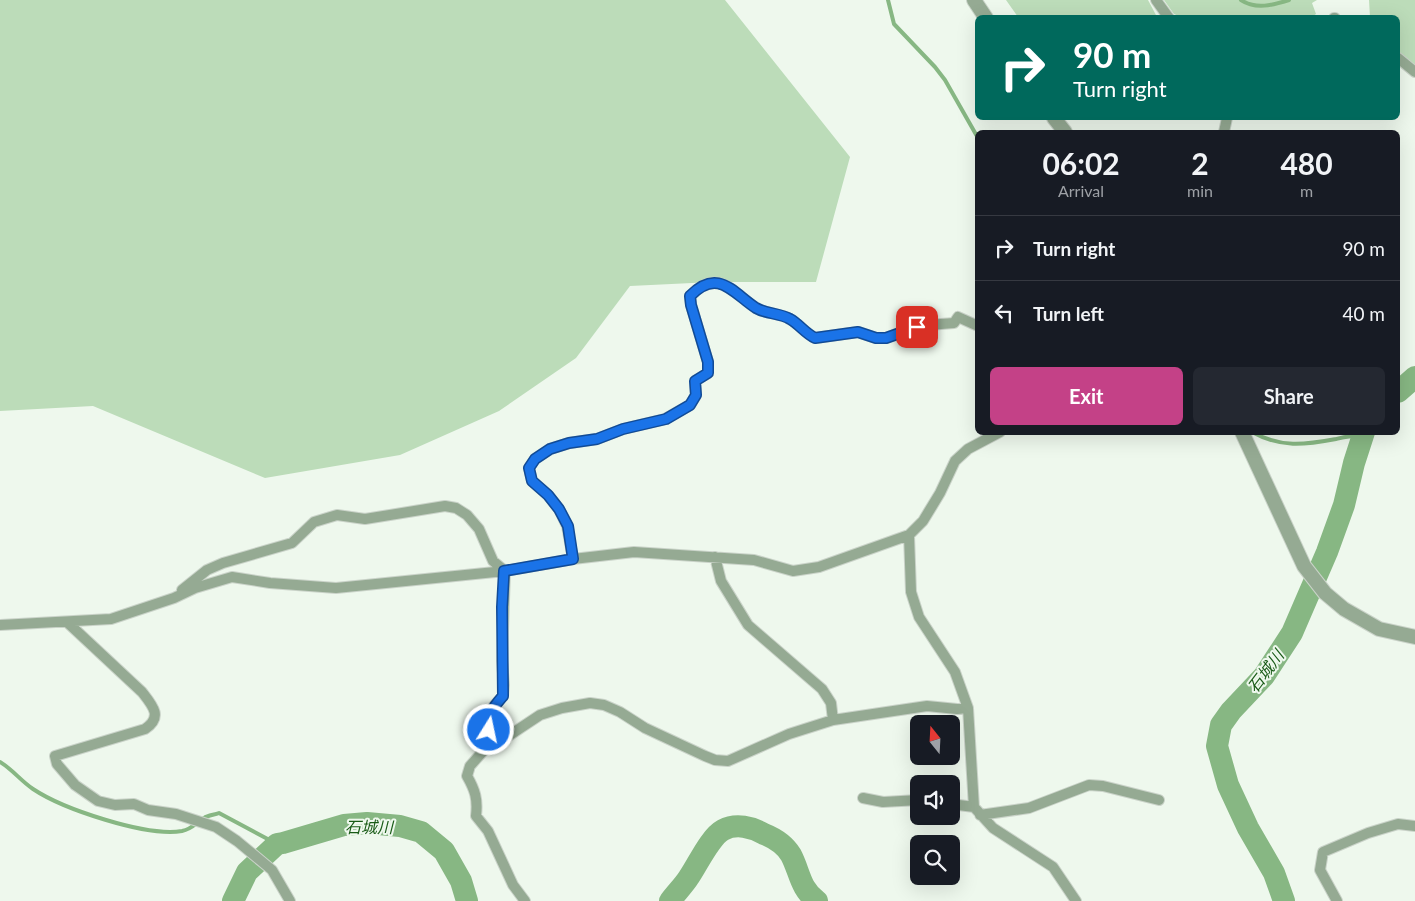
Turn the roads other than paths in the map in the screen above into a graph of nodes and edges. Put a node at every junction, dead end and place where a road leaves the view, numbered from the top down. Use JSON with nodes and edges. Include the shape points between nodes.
{"nodes":[{"id":1,"x":974,"y":0,"type":"edge"},
{"id":2,"x":1156,"y":0,"type":"edge"},
{"id":3,"x":984,"y":15,"type":"edge"},
{"id":4,"x":1167,"y":15,"type":"edge"},
{"id":5,"x":1400,"y":60,"type":"edge"},
{"id":6,"x":1415,"y":72,"type":"edge"},
{"id":7,"x":1056,"y":120,"type":"edge"},
{"id":8,"x":1063,"y":130,"type":"edge"},
{"id":9,"x":975,"y":325,"type":"edge"},
{"id":10,"x":994,"y":435,"type":"edge"},
{"id":11,"x":1243,"y":435,"type":"edge"},
{"id":12,"x":908,"y":535,"type":"junction"},
{"id":13,"x":715,"y":557,"type":"junction"},
{"id":14,"x":573,"y":559,"type":"junction"},
{"id":15,"x":504,"y":571,"type":"junction"},
{"id":16,"x":174,"y":598,"type":"junction"},
{"id":17,"x":67,"y":622,"type":"junction"},
{"id":18,"x":0,"y":625,"type":"edge"},
{"id":19,"x":1415,"y":637,"type":"edge"},
{"id":20,"x":968,"y":708,"type":"junction"},
{"id":21,"x":833,"y":720,"type":"junction"},
{"id":22,"x":492,"y":743,"type":"junction"},
{"id":23,"x":863,"y":798,"type":"dead end"},
{"id":24,"x":910,"y":800,"type":"edge"},
{"id":25,"x":1159,"y":800,"type":"dead end"},
{"id":26,"x":960,"y":806,"type":"edge"},
{"id":27,"x":977,"y":811,"type":"junction"},
{"id":28,"x":1415,"y":826,"type":"edge"},
{"id":29,"x":290,"y":901,"type":"edge"},
{"id":30,"x":526,"y":901,"type":"edge"},
{"id":31,"x":1076,"y":901,"type":"edge"},
{"id":32,"x":1337,"y":901,"type":"edge"}],
"edges":[{"from":1,"to":3,"type":"street"},
{"from":2,"to":4,"type":"street"},
{"from":5,"to":6,"type":"street"},
{"from":7,"to":8,"type":"street"},
{"from":9,"to":14,"type":"street","via":[[958,317],[954,323],[928,324],[886,338],[858,332],[815,338],[790,318],[758,309],[727,286],[713,282],[706,284],[690,296],[708,362],[708,373],[695,381],[696,395],[690,405],[666,419],[550,449],[535,459],[529,468],[532,481],[548,495],[568,526]]},
{"from":10,"to":12,"type":"street","via":[[968,449],[955,461],[923,520]]},
{"from":11,"to":19,"type":"street","via":[[1304,566],[1325,593],[1344,609],[1379,629]]},
{"from":12,"to":13,"type":"street","via":[[819,567],[793,572],[754,560]]},
{"from":12,"to":20,"type":"street","via":[[911,592],[919,617],[955,672]]},
{"from":13,"to":14,"type":"street","via":[[634,552]]},
{"from":13,"to":21,"type":"street","via":[[721,580],[748,625],[822,689],[831,703]]},
{"from":14,"to":15,"type":"street"},
{"from":15,"to":16,"type":"street","via":[[336,588],[232,577]]},
{"from":15,"to":16,"type":"street","via":[[493,561],[479,529],[467,515],[445,506],[365,519],[337,515],[314,522],[292,543],[207,570]]},
{"from":15,"to":22,"type":"street","via":[[504,685],[503,696],[488,718]]},
{"from":16,"to":17,"type":"street","via":[[111,619]]},
{"from":17,"to":18,"type":"street"},
{"from":17,"to":29,"type":"street","via":[[142,692],[156,715],[153,723],[145,729],[60,753],[55,756],[58,764],[75,785],[98,801],[115,805],[134,804],[216,827],[272,870]]},
{"from":20,"to":21,"type":"street","via":[[927,706]]},
{"from":20,"to":27,"type":"street"},
{"from":21,"to":22,"type":"street","via":[[789,734],[728,761],[714,760],[645,728],[620,712],[590,703],[540,715],[504,739]]},
{"from":22,"to":30,"type":"street","via":[[470,766],[467,776],[478,804],[476,816],[488,831],[513,885]]},
{"from":23,"to":24,"type":"street","via":[[883,802]]},
{"from":25,"to":27,"type":"street","via":[[1088,785],[1028,808]]},
{"from":26,"to":27,"type":"street"},
{"from":27,"to":31,"type":"street","via":[[993,828],[1053,867]]},
{"from":28,"to":32,"type":"street","via":[[1398,824],[1324,852],[1320,870]]}]}
